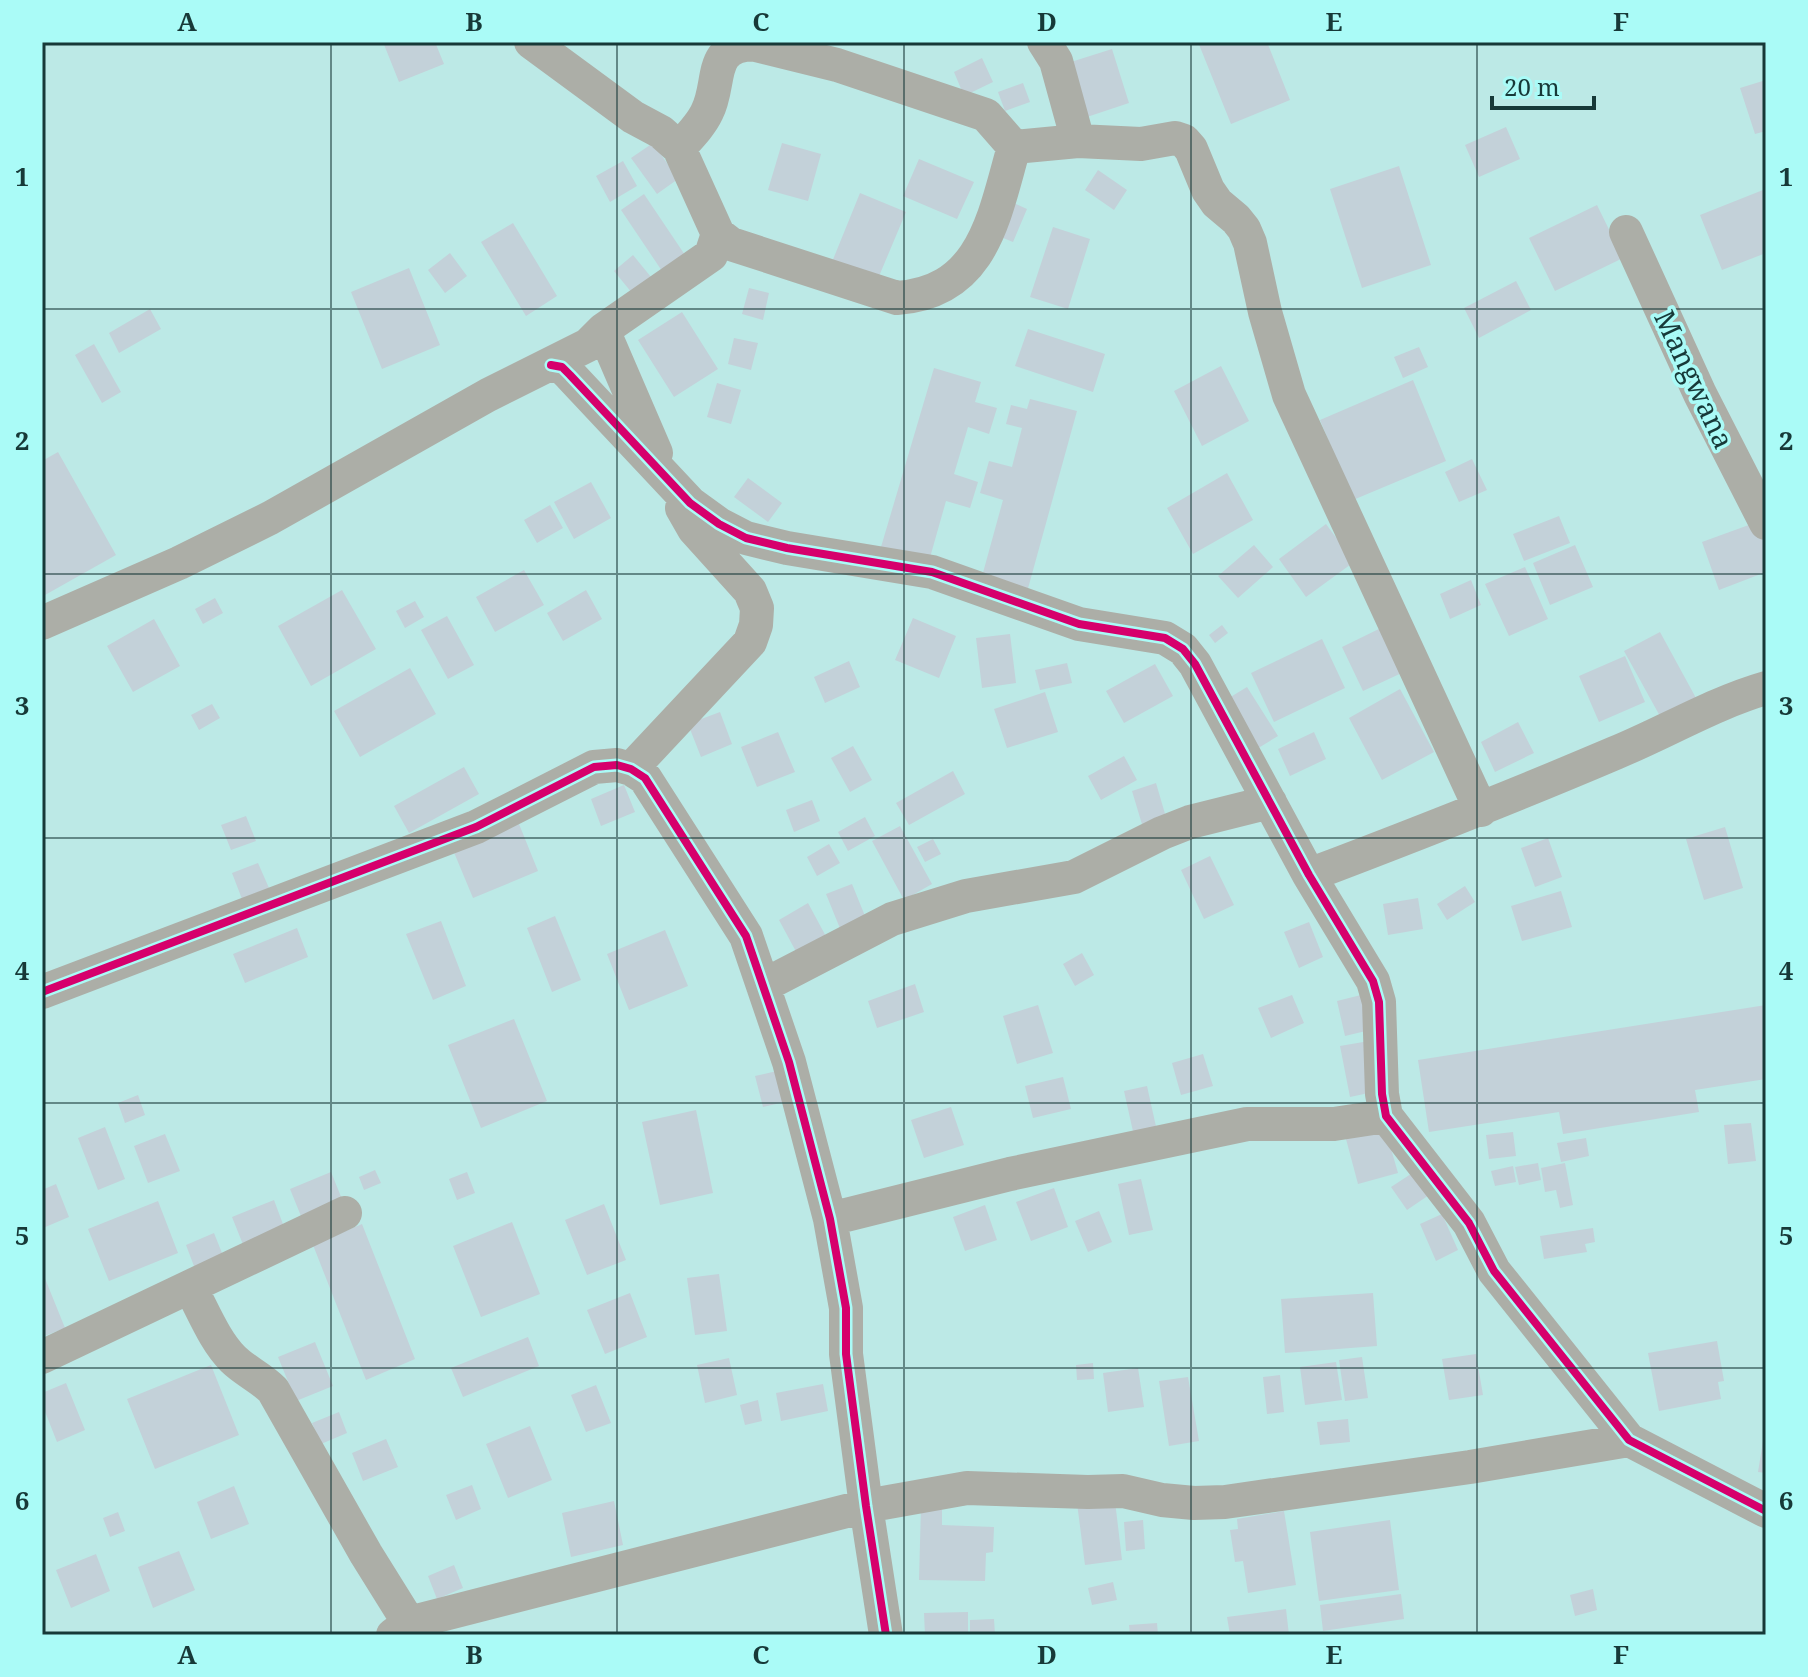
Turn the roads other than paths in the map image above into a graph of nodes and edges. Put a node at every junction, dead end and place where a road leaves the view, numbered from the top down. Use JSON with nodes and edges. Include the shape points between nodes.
{"nodes":[{"id":1,"x":531,"y":42,"type":"edge"},
{"id":2,"x":1044,"y":42,"type":"edge"},
{"id":3,"x":1078,"y":141,"type":"junction"},
{"id":4,"x":1014,"y":147,"type":"junction"},
{"id":5,"x":679,"y":148,"type":"junction"},
{"id":6,"x":1626,"y":232,"type":"dead end"},
{"id":7,"x":718,"y":234,"type":"junction"},
{"id":8,"x":603,"y":330,"type":"junction"},
{"id":9,"x":551,"y":365,"type":"junction"},
{"id":10,"x":666,"y":478,"type":"junction"},
{"id":11,"x":1766,"y":523,"type":"edge"},
{"id":12,"x":42,"y":623,"type":"edge"},
{"id":13,"x":1766,"y":688,"type":"edge"},
{"id":14,"x":631,"y":769,"type":"junction"},
{"id":15,"x":1270,"y":802,"type":"junction"},
{"id":16,"x":1481,"y":810,"type":"junction"},
{"id":17,"x":1309,"y":875,"type":"junction"},
{"id":18,"x":763,"y":986,"type":"junction"},
{"id":19,"x":42,"y":992,"type":"edge"},
{"id":20,"x":1386,"y":1116,"type":"junction"},
{"id":21,"x":345,"y":1213,"type":"dead end"},
{"id":22,"x":830,"y":1219,"type":"junction"},
{"id":23,"x":190,"y":1287,"type":"junction"},
{"id":24,"x":42,"y":1357,"type":"edge"},
{"id":25,"x":1629,"y":1440,"type":"junction"},
{"id":26,"x":866,"y":1506,"type":"junction"},
{"id":27,"x":1766,"y":1511,"type":"edge"},
{"id":28,"x":401,"y":1629,"type":"edge"},
{"id":29,"x":886,"y":1635,"type":"edge"}],
"edges":[{"from":1,"to":5,"type":"street"},
{"from":2,"to":3,"type":"street","via":[[1056,61]]},
{"from":3,"to":4,"type":"street"},
{"from":3,"to":16,"type":"street","via":[[1184,141],[1208,190],[1244,229],[1289,395]]},
{"from":4,"to":5,"type":"street","via":[[986,115],[837,65],[752,44],[739,45],[722,57],[708,110]]},
{"from":4,"to":7,"type":"street","via":[[989,232],[967,268],[920,297],[897,298],[740,248]]},
{"from":5,"to":7,"type":"street"},
{"from":6,"to":11,"type":"street","name":"Mangwana"},
{"from":7,"to":8,"type":"street","via":[[711,255]]},
{"from":8,"to":9,"type":"street","via":[[588,345]]},
{"from":8,"to":10,"type":"street"},
{"from":9,"to":10,"type":"street","via":[[562,367]]},
{"from":9,"to":12,"type":"street","via":[[270,518]]},
{"from":10,"to":14,"type":"street","via":[[694,529],[750,591],[756,625],[750,642]]},
{"from":10,"to":15,"type":"street","via":[[690,503],[746,538],[932,572],[1079,624],[1165,638],[1195,664]]},
{"from":13,"to":16,"type":"street"},
{"from":14,"to":18,"type":"street","via":[[645,778],[746,936]]},
{"from":14,"to":19,"type":"street","via":[[594,767],[476,827]]},
{"from":15,"to":17,"type":"street"},
{"from":15,"to":18,"type":"street","via":[[1190,822],[1074,877],[966,896],[892,919]]},
{"from":16,"to":17,"type":"street"},
{"from":17,"to":20,"type":"street","via":[[1373,981]]},
{"from":18,"to":22,"type":"street"},
{"from":20,"to":22,"type":"street","via":[[1334,1124],[1247,1124]]},
{"from":20,"to":25,"type":"street","via":[[1469,1223],[1501,1281]]},
{"from":21,"to":23,"type":"street"},
{"from":22,"to":26,"type":"street","via":[[846,1308],[846,1354]]},
{"from":23,"to":24,"type":"street"},
{"from":23,"to":28,"type":"street","via":[[223,1348],[273,1390]]},
{"from":25,"to":26,"type":"street","via":[[1225,1502],[1162,1500],[1123,1491],[967,1488]]},
{"from":25,"to":27,"type":"street"},
{"from":26,"to":28,"type":"street"},
{"from":26,"to":29,"type":"street"}]}
